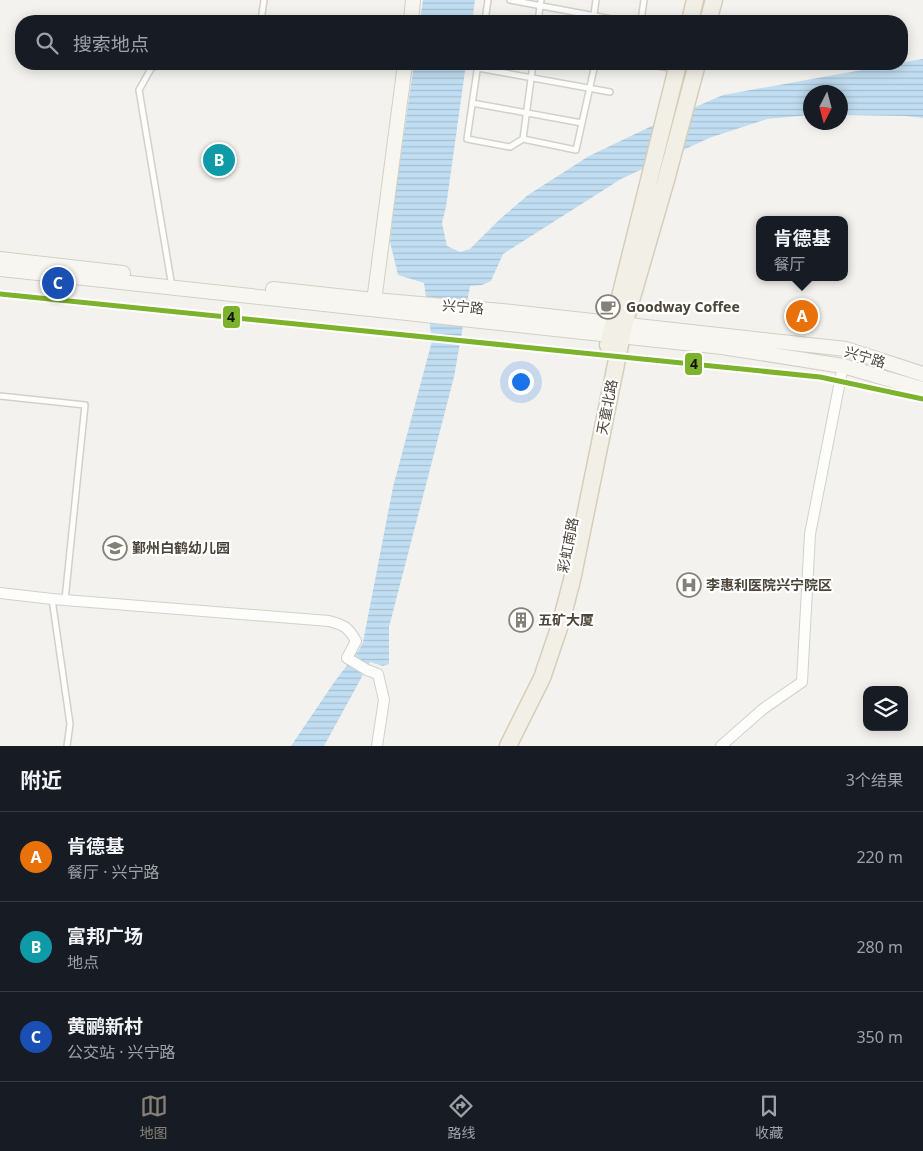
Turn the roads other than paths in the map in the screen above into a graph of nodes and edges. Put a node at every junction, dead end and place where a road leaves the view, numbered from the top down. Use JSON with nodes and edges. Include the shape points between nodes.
{"nodes":[{"id":1,"x":264,"y":0,"type":"edge"},
{"id":2,"x":413,"y":0,"type":"edge"},
{"id":3,"x":488,"y":0,"type":"edge"},
{"id":4,"x":510,"y":0,"type":"edge"},
{"id":5,"x":596,"y":0,"type":"edge"},
{"id":6,"x":644,"y":0,"type":"edge"},
{"id":7,"x":695,"y":0,"type":"edge"},
{"id":8,"x":714,"y":0,"type":"edge"},
{"id":9,"x":540,"y":3,"type":"edge"},
{"id":10,"x":262,"y":15,"type":"edge"},
{"id":11,"x":411,"y":15,"type":"edge"},
{"id":12,"x":486,"y":15,"type":"edge"},
{"id":13,"x":582,"y":15,"type":"edge"},
{"id":14,"x":594,"y":15,"type":"edge"},
{"id":15,"x":642,"y":15,"type":"edge"},
{"id":16,"x":691,"y":15,"type":"edge"},
{"id":17,"x":710,"y":15,"type":"edge"},
{"id":18,"x":150,"y":70,"type":"edge"},
{"id":19,"x":404,"y":70,"type":"edge"},
{"id":20,"x":477,"y":70,"type":"edge"},
{"id":21,"x":499,"y":70,"type":"edge"},
{"id":22,"x":532,"y":70,"type":"edge"},
{"id":23,"x":594,"y":70,"type":"edge"},
{"id":24,"x":677,"y":70,"type":"edge"},
{"id":25,"x":695,"y":70,"type":"edge"},
{"id":26,"x":531,"y":76,"type":"junction"},
{"id":27,"x":590,"y":87,"type":"junction"},
{"id":28,"x":610,"y":92,"type":"dead end"},
{"id":29,"x":472,"y":103,"type":"junction"},
{"id":30,"x":527,"y":112,"type":"junction"},
{"id":31,"x":582,"y":124,"type":"junction"},
{"id":32,"x":523,"y":139,"type":"junction"},
{"id":33,"x":0,"y":259,"type":"edge"},
{"id":34,"x":0,"y":269,"type":"edge"},
{"id":35,"x":171,"y":283,"type":"junction"},
{"id":36,"x":373,"y":305,"type":"junction"},
{"id":37,"x":617,"y":330,"type":"junction"},
{"id":38,"x":843,"y":366,"type":"junction"},
{"id":39,"x":923,"y":374,"type":"edge"},
{"id":40,"x":923,"y":389,"type":"edge"},
{"id":41,"x":0,"y":396,"type":"edge"},
{"id":42,"x":0,"y":593,"type":"edge"},
{"id":43,"x":52,"y":599,"type":"junction"},
{"id":44,"x":65,"y":600,"type":"junction"},
{"id":45,"x":67,"y":746,"type":"edge"},
{"id":46,"x":378,"y":746,"type":"edge"},
{"id":47,"x":495,"y":746,"type":"edge"},
{"id":48,"x":508,"y":746,"type":"edge"},
{"id":49,"x":721,"y":746,"type":"edge"}],
"edges":[{"from":1,"to":10,"type":"lane"},
{"from":2,"to":11,"type":"main road"},
{"from":3,"to":12,"type":"lane"},
{"from":4,"to":9,"type":"lane"},
{"from":5,"to":14,"type":"lane"},
{"from":6,"to":15,"type":"lane"},
{"from":7,"to":16,"type":"main road"},
{"from":8,"to":17,"type":"main road"},
{"from":9,"to":13,"type":"lane"},
{"from":18,"to":35,"type":"lane","via":[[139,90]]},
{"from":19,"to":36,"type":"main road"},
{"from":20,"to":29,"type":"lane"},
{"from":21,"to":26,"type":"lane"},
{"from":22,"to":26,"type":"lane"},
{"from":23,"to":27,"type":"lane"},
{"from":24,"to":37,"type":"main road","name":"天童北路"},
{"from":25,"to":37,"type":"main road","name":"天童北路","via":[[670,166]]},
{"from":26,"to":27,"type":"lane"},
{"from":26,"to":30,"type":"lane"},
{"from":27,"to":28,"type":"lane"},
{"from":27,"to":31,"type":"lane"},
{"from":29,"to":30,"type":"lane"},
{"from":29,"to":32,"type":"lane","via":[[466,139],[510,147]]},
{"from":30,"to":31,"type":"lane"},
{"from":30,"to":32,"type":"lane"},
{"from":31,"to":32,"type":"lane","via":[[576,150]]},
{"from":33,"to":35,"type":"main road"},
{"from":34,"to":35,"type":"main road"},
{"from":35,"to":36,"type":"main road"},
{"from":36,"to":37,"type":"main road","name":"兴宁路"},
{"from":37,"to":38,"type":"main road","name":"兴宁路"},
{"from":37,"to":39,"type":"main road","name":"兴宁路","via":[[846,349]]},
{"from":37,"to":47,"type":"main road","name":"彩虹南路","via":[[552,621],[532,672]]},
{"from":37,"to":48,"type":"main road","name":"天童北路","via":[[572,580],[561,622],[542,678]]},
{"from":38,"to":40,"type":"main road","name":"兴宁路"},
{"from":38,"to":49,"type":"street","via":[[810,534],[802,682],[763,709]]},
{"from":41,"to":44,"type":"lane","via":[[85,405]]},
{"from":42,"to":43,"type":"street"},
{"from":43,"to":44,"type":"street"},
{"from":43,"to":45,"type":"lane","via":[[70,724]]},
{"from":44,"to":46,"type":"street","via":[[342,624],[356,641],[347,658],[378,674],[384,700]]}]}
